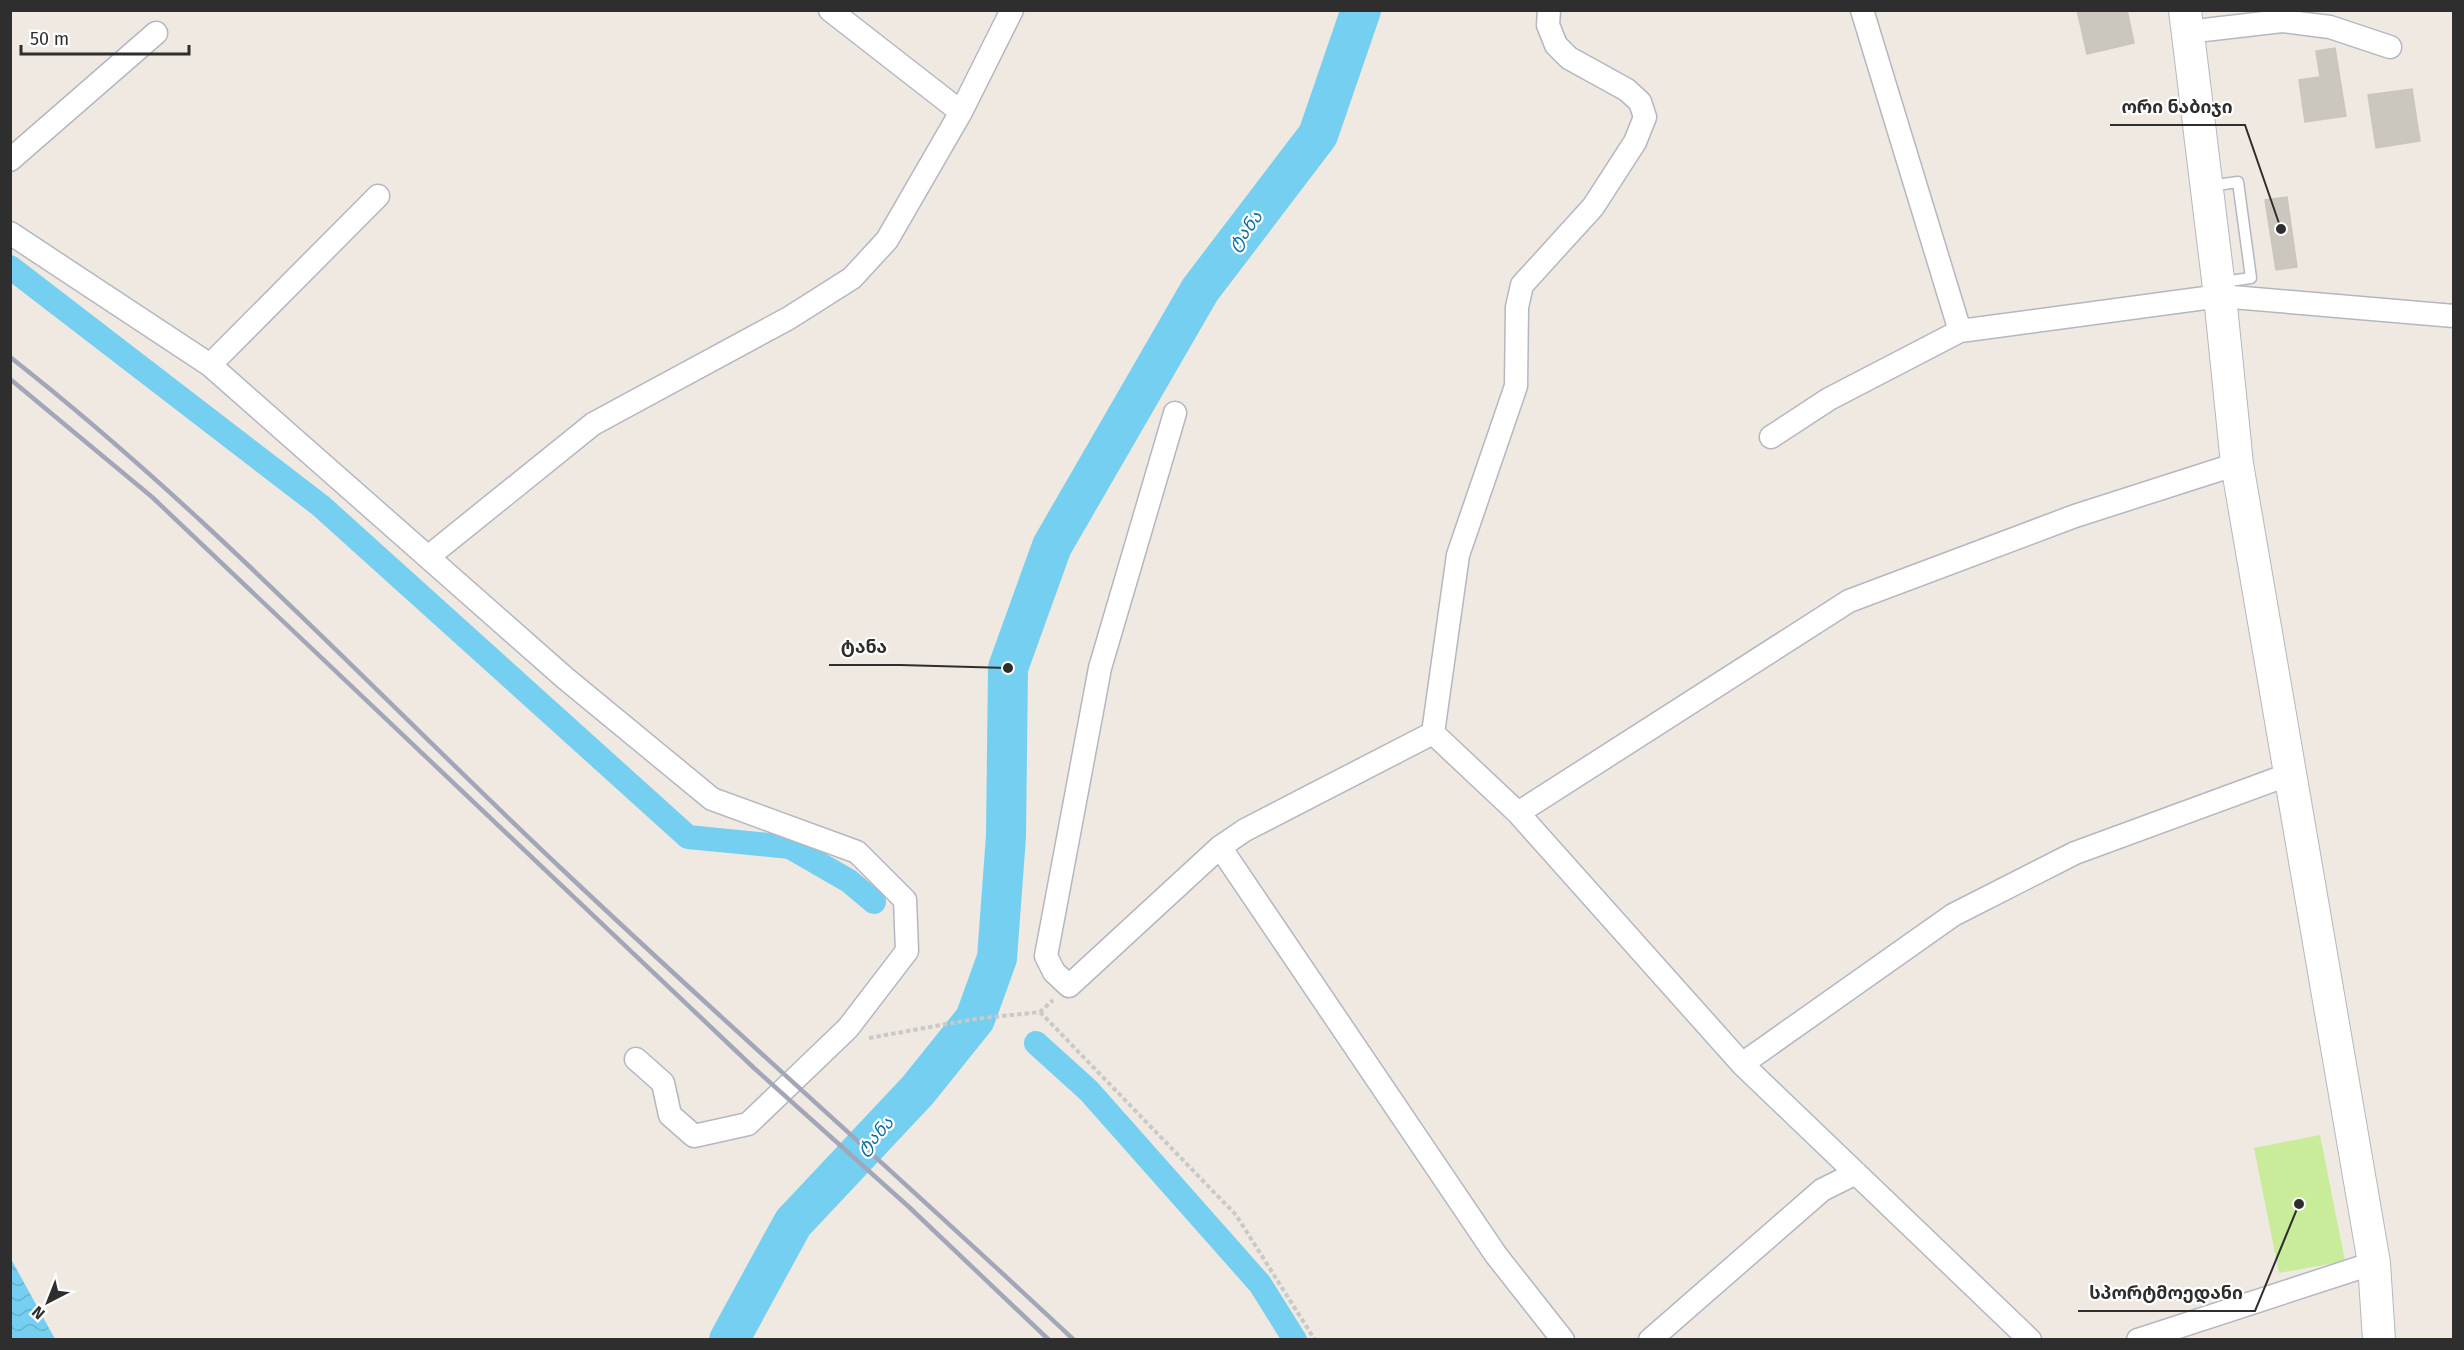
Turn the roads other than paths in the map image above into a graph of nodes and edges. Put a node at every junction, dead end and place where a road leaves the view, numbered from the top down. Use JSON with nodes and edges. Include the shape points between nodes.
{"nodes":[{"id":1,"x":831,"y":10,"type":"edge"},
{"id":2,"x":1012,"y":10,"type":"edge"},
{"id":3,"x":1549,"y":10,"type":"edge"},
{"id":4,"x":1862,"y":10,"type":"edge"},
{"id":5,"x":2186,"y":21,"type":"edge"},
{"id":6,"x":156,"y":33,"type":"dead end"},
{"id":7,"x":2390,"y":47,"type":"dead end"},
{"id":8,"x":961,"y":112,"type":"junction"},
{"id":9,"x":10,"y":160,"type":"edge"},
{"id":10,"x":378,"y":196,"type":"dead end"},
{"id":11,"x":10,"y":233,"type":"edge"},
{"id":12,"x":2219,"y":289,"type":"junction"},
{"id":13,"x":2453,"y":319,"type":"edge"},
{"id":14,"x":1960,"y":332,"type":"junction"},
{"id":15,"x":210,"y":365,"type":"junction"},
{"id":16,"x":1175,"y":413,"type":"dead end"},
{"id":17,"x":1772,"y":437,"type":"dead end"},
{"id":18,"x":2237,"y":464,"type":"junction"},
{"id":19,"x":428,"y":557,"type":"junction"},
{"id":20,"x":1433,"y":733,"type":"junction"},
{"id":21,"x":2290,"y":774,"type":"junction"},
{"id":22,"x":1518,"y":813,"type":"junction"},
{"id":23,"x":1220,"y":847,"type":"junction"},
{"id":24,"x":636,"y":1059,"type":"dead end"},
{"id":25,"x":1742,"y":1064,"type":"junction"},
{"id":26,"x":1856,"y":1173,"type":"junction"},
{"id":27,"x":2374,"y":1263,"type":"junction"},
{"id":28,"x":1563,"y":1340,"type":"edge"},
{"id":29,"x":1650,"y":1340,"type":"edge"},
{"id":30,"x":2030,"y":1340,"type":"edge"},
{"id":31,"x":2138,"y":1340,"type":"edge"},
{"id":32,"x":2379,"y":1340,"type":"edge"}],
"edges":[{"from":1,"to":8,"type":"street"},
{"from":2,"to":8,"type":"street"},
{"from":3,"to":20,"type":"street","via":[[1548,26],[1556,45],[1569,58],[1627,90],[1640,102],[1644,117],[1635,142],[1593,207],[1522,285],[1517,307],[1516,386],[1458,555]]},
{"from":4,"to":14,"type":"street"},
{"from":5,"to":7,"type":"street","via":[[2282,21],[2330,27]]},
{"from":5,"to":12,"type":"main road"},
{"from":6,"to":9,"type":"street"},
{"from":8,"to":19,"type":"street","via":[[887,240],[852,278],[789,318],[593,424]]},
{"from":10,"to":15,"type":"street"},
{"from":11,"to":15,"type":"street"},
{"from":12,"to":13,"type":"street"},
{"from":12,"to":14,"type":"street"},
{"from":12,"to":18,"type":"main road"},
{"from":14,"to":17,"type":"street","via":[[1829,399]]},
{"from":15,"to":19,"type":"street"},
{"from":16,"to":23,"type":"street","via":[[1100,668],[1046,956],[1054,972],[1069,986]]},
{"from":18,"to":21,"type":"main road"},
{"from":18,"to":22,"type":"street","via":[[2075,516],[1849,601]]},
{"from":19,"to":24,"type":"street","via":[[565,678],[712,799],[857,852],[905,900],[907,951],[848,1028],[748,1124],[694,1136],[670,1115],[663,1083]]},
{"from":20,"to":22,"type":"street"},
{"from":20,"to":23,"type":"street","via":[[1245,830]]},
{"from":21,"to":25,"type":"street","via":[[2076,853],[1953,915]]},
{"from":21,"to":27,"type":"main road"},
{"from":22,"to":25,"type":"street"},
{"from":23,"to":28,"type":"street","via":[[1496,1256]]},
{"from":25,"to":26,"type":"street"},
{"from":26,"to":29,"type":"street","via":[[1822,1190]]},
{"from":26,"to":30,"type":"street"},
{"from":27,"to":31,"type":"street"},
{"from":27,"to":32,"type":"main road"}]}
